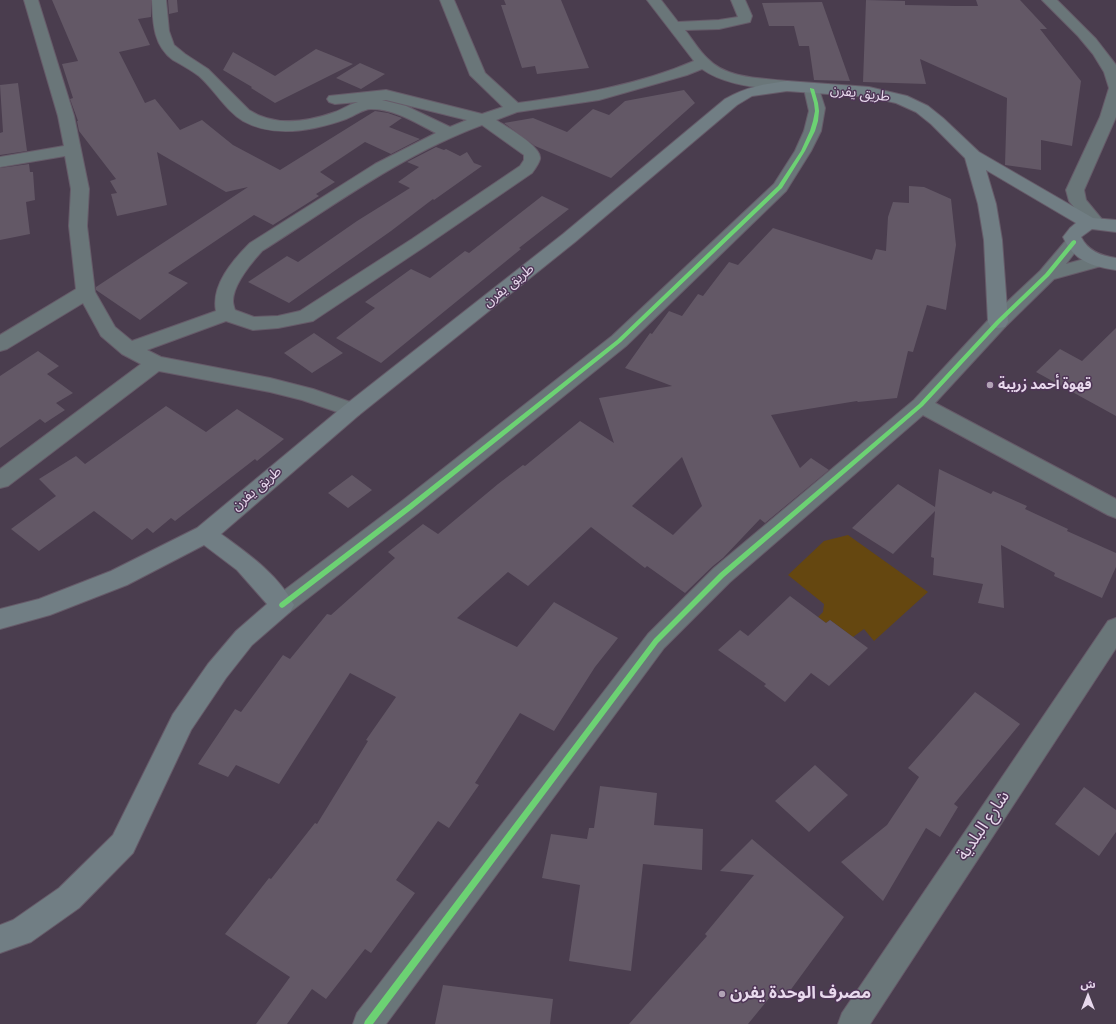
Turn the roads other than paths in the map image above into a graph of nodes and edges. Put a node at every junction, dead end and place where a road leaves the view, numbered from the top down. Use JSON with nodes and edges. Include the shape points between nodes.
{"nodes":[{"id":1,"x":31,"y":0,"type":"edge"},
{"id":2,"x":159,"y":0,"type":"edge"},
{"id":3,"x":447,"y":0,"type":"edge"},
{"id":4,"x":654,"y":0,"type":"edge"},
{"id":5,"x":738,"y":0,"type":"edge"},
{"id":6,"x":1049,"y":0,"type":"edge"},
{"id":7,"x":675,"y":26,"type":"junction"},
{"id":8,"x":703,"y":63,"type":"junction"},
{"id":9,"x":787,"y":86,"type":"junction"},
{"id":10,"x":1116,"y":88,"type":"edge"},
{"id":11,"x":812,"y":89,"type":"junction"},
{"id":12,"x":335,"y":99,"type":"dead end"},
{"id":13,"x":514,"y":108,"type":"junction"},
{"id":14,"x":483,"y":119,"type":"junction"},
{"id":15,"x":449,"y":133,"type":"junction"},
{"id":16,"x":72,"y":150,"type":"junction"},
{"id":17,"x":972,"y":156,"type":"junction"},
{"id":18,"x":0,"y":162,"type":"edge"},
{"id":19,"x":1025,"y":188,"type":"junction"},
{"id":20,"x":1092,"y":223,"type":"junction"},
{"id":21,"x":1116,"y":226,"type":"edge"},
{"id":22,"x":1073,"y":239,"type":"junction"},
{"id":23,"x":1107,"y":262,"type":"edge"},
{"id":24,"x":1047,"y":275,"type":"junction"},
{"id":25,"x":86,"y":292,"type":"junction"},
{"id":26,"x":226,"y":314,"type":"junction"},
{"id":27,"x":998,"y":322,"type":"junction"},
{"id":28,"x":0,"y":344,"type":"edge"},
{"id":29,"x":129,"y":349,"type":"junction"},
{"id":30,"x":156,"y":363,"type":"junction"},
{"id":31,"x":921,"y":405,"type":"junction"},
{"id":32,"x":352,"y":410,"type":"junction"},
{"id":33,"x":0,"y":480,"type":"edge"},
{"id":34,"x":1116,"y":509,"type":"edge"},
{"id":35,"x":205,"y":534,"type":"junction"},
{"id":36,"x":282,"y":605,"type":"junction"},
{"id":37,"x":0,"y":619,"type":"edge"},
{"id":38,"x":1116,"y":628,"type":"edge"},
{"id":39,"x":0,"y":939,"type":"edge"},
{"id":40,"x":368,"y":1024,"type":"edge"},
{"id":41,"x":853,"y":1024,"type":"edge"}],
"edges":[{"from":1,"to":16,"type":"street","via":[[66,116]]},
{"from":2,"to":15,"type":"street","via":[[160,25],[168,47],[203,72],[234,106],[252,118],[274,126],[298,125],[328,120],[369,104],[396,108]]},
{"from":3,"to":13,"type":"street","via":[[478,75]]},
{"from":4,"to":7,"type":"street"},
{"from":5,"to":7,"type":"street","via":[[745,19],[730,23]]},
{"from":6,"to":10,"type":"street","via":[[1104,59],[1112,71]]},
{"from":7,"to":8,"type":"street"},
{"from":8,"to":9,"type":"street","via":[[716,72],[736,79]]},
{"from":8,"to":13,"type":"street","via":[[682,72],[599,95]]},
{"from":9,"to":11,"type":"main road","name":"طريق يفرن"},
{"from":9,"to":32,"type":"main road","name":"طريق يفرن","via":[[747,93],[731,102],[569,238]]},
{"from":10,"to":20,"type":"street","via":[[1108,117],[1075,190],[1078,201]]},
{"from":11,"to":17,"type":"main road","name":"طريق يفرن","via":[[869,92],[901,99],[922,109],[937,121]]},
{"from":11,"to":36,"type":"street","via":[[817,110],[813,129],[780,187],[618,341],[410,507]]},
{"from":12,"to":14,"type":"street","via":[[386,95]]},
{"from":13,"to":14,"type":"street"},
{"from":14,"to":15,"type":"street"},
{"from":14,"to":26,"type":"street","via":[[532,154],[532,160],[527,168],[306,316],[253,324]]},
{"from":15,"to":26,"type":"street","via":[[381,168],[256,247],[242,261],[230,281],[223,300]]},
{"from":16,"to":18,"type":"street"},
{"from":16,"to":25,"type":"street","via":[[80,189],[78,226]]},
{"from":17,"to":19,"type":"main road","name":"طريق يفرن"},
{"from":17,"to":27,"type":"main road","via":[[987,204],[993,240]]},
{"from":19,"to":20,"type":"main road"},
{"from":19,"to":22,"type":"main road"},
{"from":20,"to":21,"type":"main road"},
{"from":20,"to":22,"type":"main road","via":[[1080,227]]},
{"from":22,"to":23,"type":"main road","via":[[1078,249],[1085,254]]},
{"from":22,"to":24,"type":"street"},
{"from":23,"to":24,"type":"street"},
{"from":24,"to":27,"type":"street"},
{"from":25,"to":28,"type":"street"},
{"from":25,"to":29,"type":"street","via":[[108,330]]},
{"from":26,"to":29,"type":"street"},
{"from":27,"to":31,"type":"street"},
{"from":29,"to":30,"type":"street"},
{"from":30,"to":32,"type":"street","via":[[270,385]]},
{"from":30,"to":33,"type":"street"},
{"from":31,"to":34,"type":"street"},
{"from":31,"to":40,"type":"street","via":[[722,576],[656,641]]},
{"from":32,"to":35,"type":"main road","name":"طريق يفرن"},
{"from":35,"to":36,"type":"main road","via":[[245,564]]},
{"from":35,"to":37,"type":"main road","name":"طريق يفرن","via":[[119,578],[42,608]]},
{"from":36,"to":39,"type":"main road","via":[[244,638],[217,670],[182,722],[123,844],[69,898],[21,932]]},
{"from":38,"to":41,"type":"street","name":"شارع البلدية"}]}
